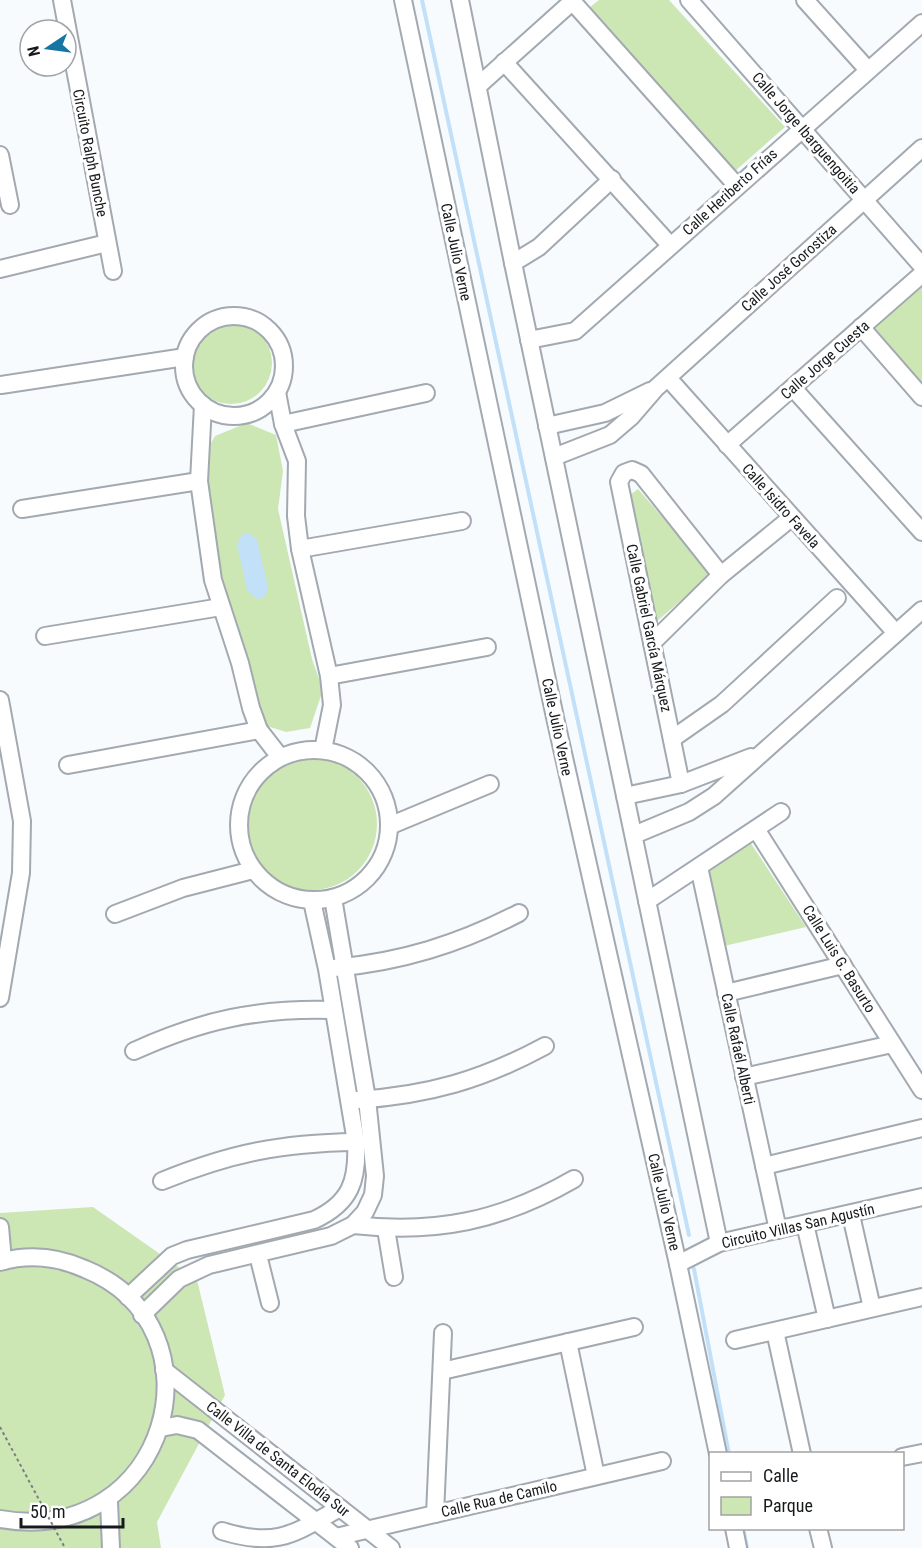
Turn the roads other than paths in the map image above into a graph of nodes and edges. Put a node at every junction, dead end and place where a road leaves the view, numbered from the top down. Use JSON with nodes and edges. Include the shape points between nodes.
{"nodes":[{"id":1,"x":62,"y":0,"type":"edge"},
{"id":2,"x":403,"y":0,"type":"edge"},
{"id":3,"x":460,"y":0,"type":"edge"},
{"id":4,"x":689,"y":0,"type":"edge"},
{"id":5,"x":805,"y":0,"type":"edge"},
{"id":6,"x":572,"y":1,"type":"edge"},
{"id":7,"x":922,"y":23,"type":"edge"},
{"id":8,"x":504,"y":62,"type":"junction"},
{"id":9,"x":868,"y":70,"type":"junction"},
{"id":10,"x":478,"y":86,"type":"junction"},
{"id":11,"x":802,"y":129,"type":"junction"},
{"id":12,"x":922,"y":148,"type":"edge"},
{"id":13,"x":0,"y":155,"type":"edge"},
{"id":14,"x":2,"y":174,"type":"edge"},
{"id":15,"x":612,"y":179,"type":"junction"},
{"id":16,"x":737,"y":186,"type":"junction"},
{"id":17,"x":864,"y":200,"type":"junction"},
{"id":18,"x":10,"y":205,"type":"dead end"},
{"id":19,"x":107,"y":243,"type":"junction"},
{"id":20,"x":670,"y":245,"type":"junction"},
{"id":21,"x":513,"y":263,"type":"junction"},
{"id":22,"x":922,"y":266,"type":"edge"},
{"id":23,"x":0,"y":269,"type":"edge"},
{"id":24,"x":113,"y":271,"type":"dead end"},
{"id":25,"x":922,"y":274,"type":"edge"},
{"id":26,"x":861,"y":327,"type":"junction"},
{"id":27,"x":529,"y":340,"type":"junction"},
{"id":28,"x":185,"y":357,"type":"junction"},
{"id":29,"x":662,"y":383,"type":"junction"},
{"id":30,"x":1,"y":385,"type":"edge"},
{"id":31,"x":793,"y":388,"type":"junction"},
{"id":32,"x":277,"y":392,"type":"junction"},
{"id":33,"x":426,"y":393,"type":"dead end"},
{"id":34,"x":922,"y":397,"type":"edge"},
{"id":35,"x":202,"y":405,"type":"junction"},
{"id":36,"x":283,"y":424,"type":"junction"},
{"id":37,"x":547,"y":426,"type":"junction"},
{"id":38,"x":727,"y":445,"type":"junction"},
{"id":39,"x":554,"y":458,"type":"junction"},
{"id":40,"x":199,"y":481,"type":"junction"},
{"id":41,"x":22,"y":509,"type":"dead end"},
{"id":42,"x":791,"y":518,"type":"junction"},
{"id":43,"x":462,"y":521,"type":"dead end"},
{"id":44,"x":922,"y":532,"type":"edge"},
{"id":45,"x":300,"y":549,"type":"junction"},
{"id":46,"x":722,"y":575,"type":"junction"},
{"id":47,"x":837,"y":598,"type":"dead end"},
{"id":48,"x":221,"y":607,"type":"junction"},
{"id":49,"x":922,"y":610,"type":"edge"},
{"id":50,"x":896,"y":633,"type":"junction"},
{"id":51,"x":45,"y":636,"type":"dead end"},
{"id":52,"x":652,"y":643,"type":"junction"},
{"id":53,"x":487,"y":647,"type":"dead end"},
{"id":54,"x":329,"y":676,"type":"junction"},
{"id":55,"x":0,"y":700,"type":"edge"},
{"id":56,"x":259,"y":730,"type":"junction"},
{"id":57,"x":672,"y":739,"type":"junction"},
{"id":58,"x":323,"y":750,"type":"junction"},
{"id":59,"x":760,"y":753,"type":"junction"},
{"id":60,"x":280,"y":757,"type":"junction"},
{"id":61,"x":68,"y":765,"type":"dead end"},
{"id":62,"x":490,"y":784,"type":"dead end"},
{"id":63,"x":681,"y":784,"type":"junction"},
{"id":64,"x":625,"y":796,"type":"junction"},
{"id":65,"x":781,"y":812,"type":"dead end"},
{"id":66,"x":389,"y":826,"type":"junction"},
{"id":67,"x":756,"y":829,"type":"junction"},
{"id":68,"x":634,"y":835,"type":"junction"},
{"id":69,"x":699,"y":867,"type":"junction"},
{"id":70,"x":253,"y":870,"type":"junction"},
{"id":71,"x":333,"y":898,"type":"junction"},
{"id":72,"x":312,"y":901,"type":"junction"},
{"id":73,"x":647,"y":901,"type":"junction"},
{"id":74,"x":519,"y":913,"type":"dead end"},
{"id":75,"x":115,"y":914,"type":"dead end"},
{"id":76,"x":843,"y":965,"type":"junction"},
{"id":77,"x":345,"y":967,"type":"junction"},
{"id":78,"x":327,"y":969,"type":"junction"},
{"id":79,"x":726,"y":993,"type":"junction"},
{"id":80,"x":0,"y":998,"type":"edge"},
{"id":81,"x":332,"y":1010,"type":"junction"},
{"id":82,"x":892,"y":1044,"type":"junction"},
{"id":83,"x":545,"y":1046,"type":"dead end"},
{"id":84,"x":134,"y":1051,"type":"dead end"},
{"id":85,"x":744,"y":1077,"type":"junction"},
{"id":86,"x":922,"y":1090,"type":"edge"},
{"id":87,"x":367,"y":1099,"type":"junction"},
{"id":88,"x":348,"y":1101,"type":"junction"},
{"id":89,"x":922,"y":1128,"type":"edge"},
{"id":90,"x":356,"y":1142,"type":"junction"},
{"id":91,"x":764,"y":1166,"type":"junction"},
{"id":92,"x":574,"y":1179,"type":"dead end"},
{"id":93,"x":162,"y":1181,"type":"dead end"},
{"id":94,"x":922,"y":1197,"type":"edge"},
{"id":95,"x":851,"y":1215,"type":"junction"},
{"id":96,"x":806,"y":1224,"type":"junction"},
{"id":97,"x":353,"y":1226,"type":"junction"},
{"id":98,"x":0,"y":1227,"type":"edge"},
{"id":99,"x":386,"y":1229,"type":"junction"},
{"id":100,"x":778,"y":1230,"type":"junction"},
{"id":101,"x":719,"y":1243,"type":"junction"},
{"id":102,"x":258,"y":1255,"type":"junction"},
{"id":103,"x":1,"y":1261,"type":"edge"},
{"id":104,"x":678,"y":1264,"type":"junction"},
{"id":105,"x":394,"y":1277,"type":"dead end"},
{"id":106,"x":128,"y":1297,"type":"junction"},
{"id":107,"x":921,"y":1300,"type":"edge"},
{"id":108,"x":270,"y":1303,"type":"dead end"},
{"id":109,"x":872,"y":1308,"type":"junction"},
{"id":110,"x":142,"y":1315,"type":"junction"},
{"id":111,"x":827,"y":1319,"type":"junction"},
{"id":112,"x":634,"y":1327,"type":"dead end"},
{"id":113,"x":775,"y":1331,"type":"junction"},
{"id":114,"x":443,"y":1333,"type":"dead end"},
{"id":115,"x":735,"y":1340,"type":"dead end"},
{"id":116,"x":568,"y":1342,"type":"junction"},
{"id":117,"x":164,"y":1370,"type":"junction"},
{"id":118,"x":442,"y":1371,"type":"junction"},
{"id":119,"x":161,"y":1428,"type":"junction"},
{"id":120,"x":718,"y":1452,"type":"edge"},
{"id":121,"x":802,"y":1452,"type":"edge"},
{"id":122,"x":922,"y":1453,"type":"edge"},
{"id":123,"x":904,"y":1457,"type":"edge"},
{"id":124,"x":662,"y":1461,"type":"dead end"},
{"id":125,"x":596,"y":1476,"type":"junction"},
{"id":126,"x":109,"y":1502,"type":"junction"},
{"id":127,"x":340,"y":1508,"type":"junction"},
{"id":128,"x":435,"y":1514,"type":"junction"},
{"id":129,"x":0,"y":1520,"type":"edge"},
{"id":130,"x":316,"y":1522,"type":"junction"},
{"id":131,"x":368,"y":1530,"type":"junction"},
{"id":132,"x":734,"y":1530,"type":"edge"},
{"id":133,"x":818,"y":1530,"type":"edge"},
{"id":134,"x":222,"y":1531,"type":"dead end"},
{"id":135,"x":336,"y":1537,"type":"junction"},
{"id":136,"x":111,"y":1548,"type":"edge"},
{"id":137,"x":350,"y":1548,"type":"edge"},
{"id":138,"x":391,"y":1548,"type":"edge"},
{"id":139,"x":738,"y":1548,"type":"edge"},
{"id":140,"x":823,"y":1548,"type":"edge"}],
"edges":[{"from":1,"to":19,"type":"street","name":"Circuito Ralph Bunche"},
{"from":2,"to":104,"type":"street","name":"Calle Julio Verne","via":[[556,722]]},
{"from":3,"to":10,"type":"street"},
{"from":4,"to":11,"type":"street","name":"Calle Jorge Ibarguengoitia"},
{"from":5,"to":9,"type":"street"},
{"from":6,"to":8,"type":"street"},
{"from":6,"to":16,"type":"street"},
{"from":7,"to":9,"type":"street","name":"Calle Heriberto Frías"},
{"from":8,"to":10,"type":"street"},
{"from":8,"to":15,"type":"street"},
{"from":9,"to":11,"type":"street","name":"Calle Heriberto Frías"},
{"from":10,"to":21,"type":"street"},
{"from":11,"to":16,"type":"street","name":"Calle Heriberto Frías"},
{"from":11,"to":17,"type":"street","name":"Calle Jorge Ibarguengoitia"},
{"from":12,"to":17,"type":"street","name":"Calle José Gorostiza"},
{"from":13,"to":14,"type":"street"},
{"from":14,"to":18,"type":"street"},
{"from":15,"to":20,"type":"street"},
{"from":15,"to":21,"type":"street","via":[[539,247]]},
{"from":16,"to":20,"type":"street","name":"Calle Heriberto Frías"},
{"from":17,"to":22,"type":"street","name":"Calle Jorge Ibarguengoitia"},
{"from":17,"to":29,"type":"street","name":"Calle José Gorostiza"},
{"from":19,"to":23,"type":"street"},
{"from":19,"to":24,"type":"street","name":"Circuito Ralph Bunche"},
{"from":20,"to":27,"type":"street","name":"Calle Heriberto Frías","via":[[575,331]]},
{"from":21,"to":27,"type":"street"},
{"from":25,"to":26,"type":"street","name":"Calle Jorge Cuesta"},
{"from":26,"to":31,"type":"street","name":"Calle Jorge Cuesta"},
{"from":26,"to":34,"type":"street"},
{"from":27,"to":37,"type":"street"},
{"from":28,"to":30,"type":"street"},
{"from":28,"to":32,"type":"street","via":[[199,329],[212,320],[244,316],[271,332],[280,346],[283,377]]},
{"from":28,"to":35,"type":"street","via":[[187,384]]},
{"from":29,"to":37,"type":"street","name":"Calle José Gorostiza","via":[[604,413]]},
{"from":29,"to":38,"type":"street","name":"Calle Isidro Favela"},
{"from":29,"to":39,"type":"street","name":"Calle José Gorostiza","via":[[610,435]]},
{"from":31,"to":38,"type":"street","name":"Calle Jorge Cuesta"},
{"from":31,"to":44,"type":"street"},
{"from":32,"to":35,"type":"street","via":[[266,405],[234,416]]},
{"from":32,"to":36,"type":"street"},
{"from":33,"to":36,"type":"street"},
{"from":35,"to":40,"type":"street"},
{"from":36,"to":45,"type":"street","via":[[297,461]]},
{"from":37,"to":39,"type":"street"},
{"from":38,"to":42,"type":"street","name":"Calle Isidro Favela"},
{"from":39,"to":64,"type":"street"},
{"from":40,"to":41,"type":"street"},
{"from":40,"to":48,"type":"street","via":[[207,549]]},
{"from":42,"to":46,"type":"street"},
{"from":42,"to":50,"type":"street","name":"Calle Isidro Favela"},
{"from":43,"to":45,"type":"street"},
{"from":45,"to":54,"type":"street"},
{"from":46,"to":52,"type":"street"},
{"from":46,"to":52,"type":"street","name":"Calle Gabriel García Márquez","via":[[641,474],[632,470],[624,473],[619,482]]},
{"from":47,"to":57,"type":"street","via":[[722,704]]},
{"from":48,"to":51,"type":"street"},
{"from":48,"to":56,"type":"street"},
{"from":49,"to":50,"type":"street"},
{"from":50,"to":59,"type":"street"},
{"from":52,"to":57,"type":"street","name":"Calle Gabriel García Márquez"},
{"from":53,"to":54,"type":"street"},
{"from":54,"to":58,"type":"street","via":[[332,705]]},
{"from":55,"to":80,"type":"street","via":[[22,821],[21,873]]},
{"from":56,"to":60,"type":"street"},
{"from":56,"to":61,"type":"street"},
{"from":57,"to":63,"type":"street","name":"Calle Gabriel García Márquez"},
{"from":58,"to":60,"type":"street","via":[[301,750]]},
{"from":58,"to":66,"type":"street","via":[[340,754],[370,775],[381,790]]},
{"from":59,"to":63,"type":"street"},
{"from":59,"to":68,"type":"street","via":[[714,796]]},
{"from":60,"to":70,"type":"street","via":[[248,787],[240,807],[238,829]]},
{"from":62,"to":66,"type":"street"},
{"from":63,"to":64,"type":"street"},
{"from":64,"to":68,"type":"street"},
{"from":65,"to":67,"type":"street"},
{"from":66,"to":71,"type":"street","via":[[386,845],[373,871],[351,891]]},
{"from":67,"to":69,"type":"street"},
{"from":67,"to":76,"type":"street","name":"Calle Luis G. Basurto"},
{"from":68,"to":73,"type":"street"},
{"from":69,"to":73,"type":"street"},
{"from":69,"to":79,"type":"street","name":"Calle Rafaél Alberti"},
{"from":70,"to":72,"type":"street","via":[[279,892]]},
{"from":70,"to":75,"type":"street","via":[[183,888]]},
{"from":71,"to":72,"type":"street"},
{"from":71,"to":77,"type":"street"},
{"from":72,"to":78,"type":"street"},
{"from":73,"to":101,"type":"street"},
{"from":74,"to":77,"type":"street","via":[[452,944],[381,963]]},
{"from":76,"to":79,"type":"street"},
{"from":76,"to":82,"type":"street","name":"Calle Luis G. Basurto"},
{"from":77,"to":78,"type":"street"},
{"from":77,"to":87,"type":"street"},
{"from":78,"to":81,"type":"street"},
{"from":79,"to":85,"type":"street","name":"Calle Rafaél Alberti"},
{"from":81,"to":84,"type":"street","via":[[291,1009],[240,1015],[181,1030]]},
{"from":81,"to":88,"type":"street"},
{"from":82,"to":85,"type":"street"},
{"from":82,"to":86,"type":"street","name":"Calle Luis G. Basurto"},
{"from":83,"to":87,"type":"street","via":[[459,1085]]},
{"from":85,"to":91,"type":"street","name":"Calle Rafaél Alberti"},
{"from":87,"to":88,"type":"street"},
{"from":87,"to":97,"type":"street","via":[[375,1176],[373,1195]]},
{"from":88,"to":90,"type":"street"},
{"from":89,"to":91,"type":"street"},
{"from":90,"to":93,"type":"street","via":[[256,1149],[208,1162]]},
{"from":90,"to":106,"type":"street","via":[[353,1184],[342,1202],[329,1213],[172,1256]]},
{"from":91,"to":100,"type":"street","name":"Calle Rafaél Alberti"},
{"from":92,"to":99,"type":"street","via":[[484,1219],[441,1227]]},
{"from":94,"to":95,"type":"street","name":"Circuito Villas San Agustín"},
{"from":95,"to":96,"type":"street","name":"Circuito Villas San Agustín"},
{"from":95,"to":109,"type":"street"},
{"from":96,"to":100,"type":"street","name":"Circuito Villas San Agustín"},
{"from":96,"to":111,"type":"street"},
{"from":97,"to":99,"type":"street"},
{"from":97,"to":102,"type":"street","via":[[331,1236]]},
{"from":98,"to":103,"type":"street"},
{"from":99,"to":105,"type":"street"},
{"from":100,"to":101,"type":"street","name":"Circuito Villas San Agustín"},
{"from":101,"to":104,"type":"street","name":"Circuito Villas San Agustín"},
{"from":102,"to":108,"type":"street"},
{"from":102,"to":110,"type":"street","via":[[209,1265],[178,1279]]},
{"from":103,"to":106,"type":"street","via":[[30,1257],[73,1264],[102,1277]]},
{"from":104,"to":120,"type":"street","name":"Calle Julio Verne"},
{"from":106,"to":110,"type":"street"},
{"from":107,"to":109,"type":"street"},
{"from":109,"to":111,"type":"street"},
{"from":110,"to":117,"type":"street","via":[[157,1341]]},
{"from":111,"to":113,"type":"street"},
{"from":112,"to":116,"type":"street"},
{"from":113,"to":115,"type":"street"},
{"from":113,"to":121,"type":"street"},
{"from":114,"to":118,"type":"street"},
{"from":116,"to":118,"type":"street"},
{"from":116,"to":125,"type":"street"},
{"from":117,"to":119,"type":"street","via":[[166,1390]]},
{"from":117,"to":127,"type":"street","name":"Calle Villa de Santa Elodia Sur"},
{"from":118,"to":128,"type":"street"},
{"from":119,"to":126,"type":"street","via":[[138,1473]]},
{"from":119,"to":130,"type":"street","name":"Calle Villa de Santa Elodia Sur","via":[[177,1425],[198,1430]]},
{"from":122,"to":123,"type":"street"},
{"from":124,"to":125,"type":"street","name":"Calle Rua de Camilo"},
{"from":125,"to":128,"type":"street","name":"Calle Rua de Camilo"},
{"from":126,"to":129,"type":"street","via":[[61,1521]]},
{"from":126,"to":136,"type":"street"},
{"from":127,"to":130,"type":"street"},
{"from":127,"to":131,"type":"street","name":"Calle Villa de Santa Elodia Sur"},
{"from":128,"to":131,"type":"street","name":"Calle Rua de Camilo"},
{"from":130,"to":134,"type":"street","via":[[294,1534],[269,1540],[247,1540]]},
{"from":130,"to":135,"type":"street","name":"Calle Villa de Santa Elodia Sur"},
{"from":131,"to":135,"type":"street","name":"Calle Rua de Camilo"},
{"from":131,"to":138,"type":"street","name":"Calle Villa de Santa Elodia Sur"},
{"from":132,"to":139,"type":"street"},
{"from":133,"to":140,"type":"street"},
{"from":135,"to":137,"type":"street","name":"Calle Villa de Santa Elodia Sur"}]}
